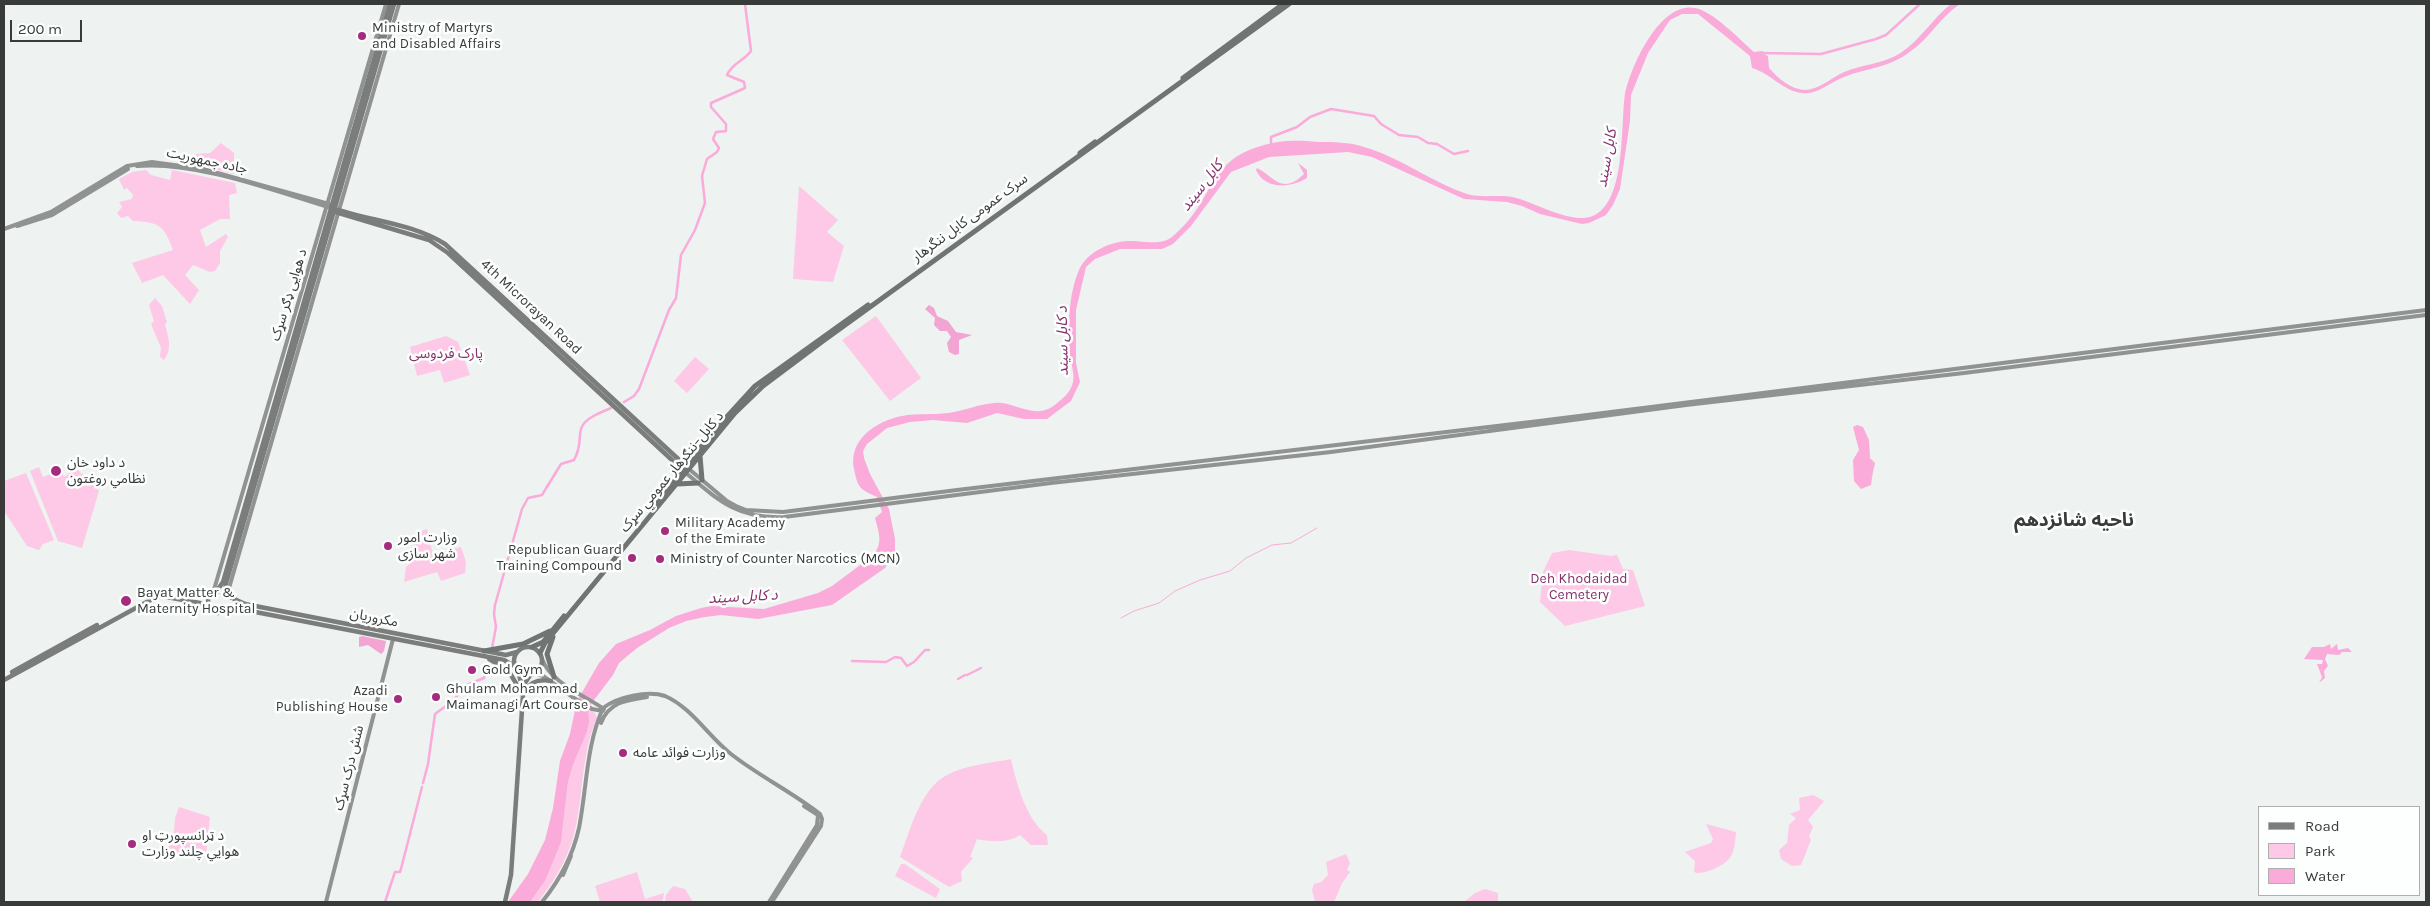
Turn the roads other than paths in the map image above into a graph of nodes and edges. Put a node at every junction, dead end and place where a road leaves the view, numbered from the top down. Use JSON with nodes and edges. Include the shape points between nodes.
{"nodes":[{"id":1,"x":386,"y":4,"type":"edge"},
{"id":2,"x":392,"y":4,"type":"edge"},
{"id":3,"x":399,"y":4,"type":"edge"},
{"id":4,"x":1283,"y":4,"type":"edge"},
{"id":5,"x":1289,"y":4,"type":"edge"},
{"id":6,"x":333,"y":209,"type":"junction"},
{"id":7,"x":4,"y":230,"type":"edge"},
{"id":8,"x":2426,"y":310,"type":"edge"},
{"id":9,"x":2426,"y":315,"type":"edge"},
{"id":10,"x":819,"y":345,"type":"joint"},
{"id":11,"x":700,"y":456,"type":"junction"},
{"id":12,"x":686,"y":469,"type":"junction"},
{"id":13,"x":700,"y":482,"type":"junction"},
{"id":14,"x":677,"y":484,"type":"junction"},
{"id":15,"x":865,"y":504,"type":"junction"},
{"id":16,"x":213,"y":594,"type":"junction"},
{"id":17,"x":227,"y":595,"type":"junction"},
{"id":18,"x":210,"y":609,"type":"junction"},
{"id":19,"x":226,"y":610,"type":"junction"},
{"id":20,"x":554,"y":630,"type":"junction"},
{"id":21,"x":393,"y":638,"type":"junction"},
{"id":22,"x":532,"y":647,"type":"junction"},
{"id":23,"x":517,"y":652,"type":"junction"},
{"id":24,"x":483,"y":654,"type":"junction"},
{"id":25,"x":541,"y":656,"type":"junction"},
{"id":26,"x":517,"y":668,"type":"junction"},
{"id":27,"x":532,"y":674,"type":"junction"},
{"id":28,"x":4,"y":678,"type":"edge"},
{"id":29,"x":553,"y":679,"type":"junction"},
{"id":30,"x":523,"y":695,"type":"junction"},
{"id":31,"x":603,"y":710,"type":"junction"},
{"id":32,"x":326,"y":902,"type":"edge"},
{"id":33,"x":505,"y":902,"type":"edge"},
{"id":34,"x":543,"y":902,"type":"edge"},
{"id":35,"x":771,"y":902,"type":"edge"}],
"edges":[{"from":1,"to":6,"type":"main road","name":"د هوایی ډګر سړک"},
{"from":2,"to":6,"type":"main road"},
{"from":3,"to":6,"type":"main road","name":"د هوایی ډګر سړک"},
{"from":4,"to":12,"type":"highway","name":"سرک عمومی کابل ننگرهار","via":[[765,378],[741,401]]},
{"from":5,"to":10,"type":"highway","name":"سرک عمومی کابل ننگرهار"},
{"from":6,"to":7,"type":"main road","name":"جاده جمهوریت","via":[[204,169],[152,162],[127,166],[51,212]]},
{"from":6,"to":12,"type":"main road","name":"4th Microrayan Road","via":[[415,233],[448,253]]},
{"from":6,"to":16,"type":"main road","via":[[223,582]]},
{"from":6,"to":17,"type":"main road","name":"د هوایی ډګر سړک"},
{"from":6,"to":17,"type":"main road","via":[[226,583]]},
{"from":8,"to":15,"type":"main road"},
{"from":9,"to":15,"type":"main road","via":[[1332,452],[888,504]]},
{"from":10,"to":11,"type":"highway","name":"د کابل–ننګرهار عمومي سړک","via":[[752,395]]},
{"from":11,"to":12,"type":"highway","name":"د کابل–ننګرهار عمومي سړک"},
{"from":11,"to":13,"type":"highway"},
{"from":12,"to":13,"type":"main road"},
{"from":12,"to":14,"type":"highway","name":"د کابل–ننګرهار عمومي سړک"},
{"from":12,"to":20,"type":"highway","name":"د کابل–ننګرهار عمومي سړک"},
{"from":13,"to":14,"type":"highway"},
{"from":13,"to":15,"type":"main road","via":[[726,502],[746,510],[783,512]]},
{"from":14,"to":20,"type":"highway","name":"د کابل–ننګرهار عمومي سړک"},
{"from":16,"to":17,"type":"main road"},
{"from":16,"to":18,"type":"main road","via":[[208,602]]},
{"from":16,"to":28,"type":"main road","via":[[189,598],[157,594]]},
{"from":17,"to":19,"type":"main road","via":[[230,604]]},
{"from":17,"to":24,"type":"main road","name":"مکروریان","via":[[245,604]]},
{"from":18,"to":19,"type":"main road","via":[[218,613]]},
{"from":18,"to":28,"type":"main road","via":[[200,603],[156,597]]},
{"from":19,"to":21,"type":"main road","via":[[245,610]]},
{"from":20,"to":22,"type":"highway","via":[[543,642]]},
{"from":20,"to":24,"type":"highway","via":[[523,644]]},
{"from":20,"to":25,"type":"highway","name":"د کابل–ننګرهار عمومي سړک"},
{"from":20,"to":29,"type":"highway","via":[[547,654]]},
{"from":21,"to":24,"type":"main road"},
{"from":21,"to":32,"type":"main road","name":"شش درک سړک"},
{"from":22,"to":23,"type":"main road","via":[[524,647]]},
{"from":22,"to":25,"type":"main road"},
{"from":23,"to":24,"type":"main road","name":"مکروریان"},
{"from":23,"to":26,"type":"main road","via":[[514,660]]},
{"from":24,"to":26,"type":"main road","via":[[508,661]]},
{"from":24,"to":30,"type":"main road","via":[[508,670]]},
{"from":25,"to":27,"type":"main road","via":[[541,667]]},
{"from":25,"to":29,"type":"main road"},
{"from":26,"to":27,"type":"main road","via":[[523,674]]},
{"from":26,"to":30,"type":"main road"},
{"from":27,"to":29,"type":"main road"},
{"from":27,"to":30,"type":"main road","via":[[525,683]]},
{"from":29,"to":30,"type":"main road","via":[[536,681]]},
{"from":29,"to":31,"type":"main road"},
{"from":29,"to":31,"type":"main road","via":[[574,698],[592,709]]},
{"from":30,"to":33,"type":"main road","via":[[512,875]]},
{"from":31,"to":34,"type":"main road","via":[[593,745],[578,841],[562,877]]},
{"from":31,"to":35,"type":"main road","via":[[642,697],[665,699],[732,757],[818,815],[817,825],[807,844]]}]}
